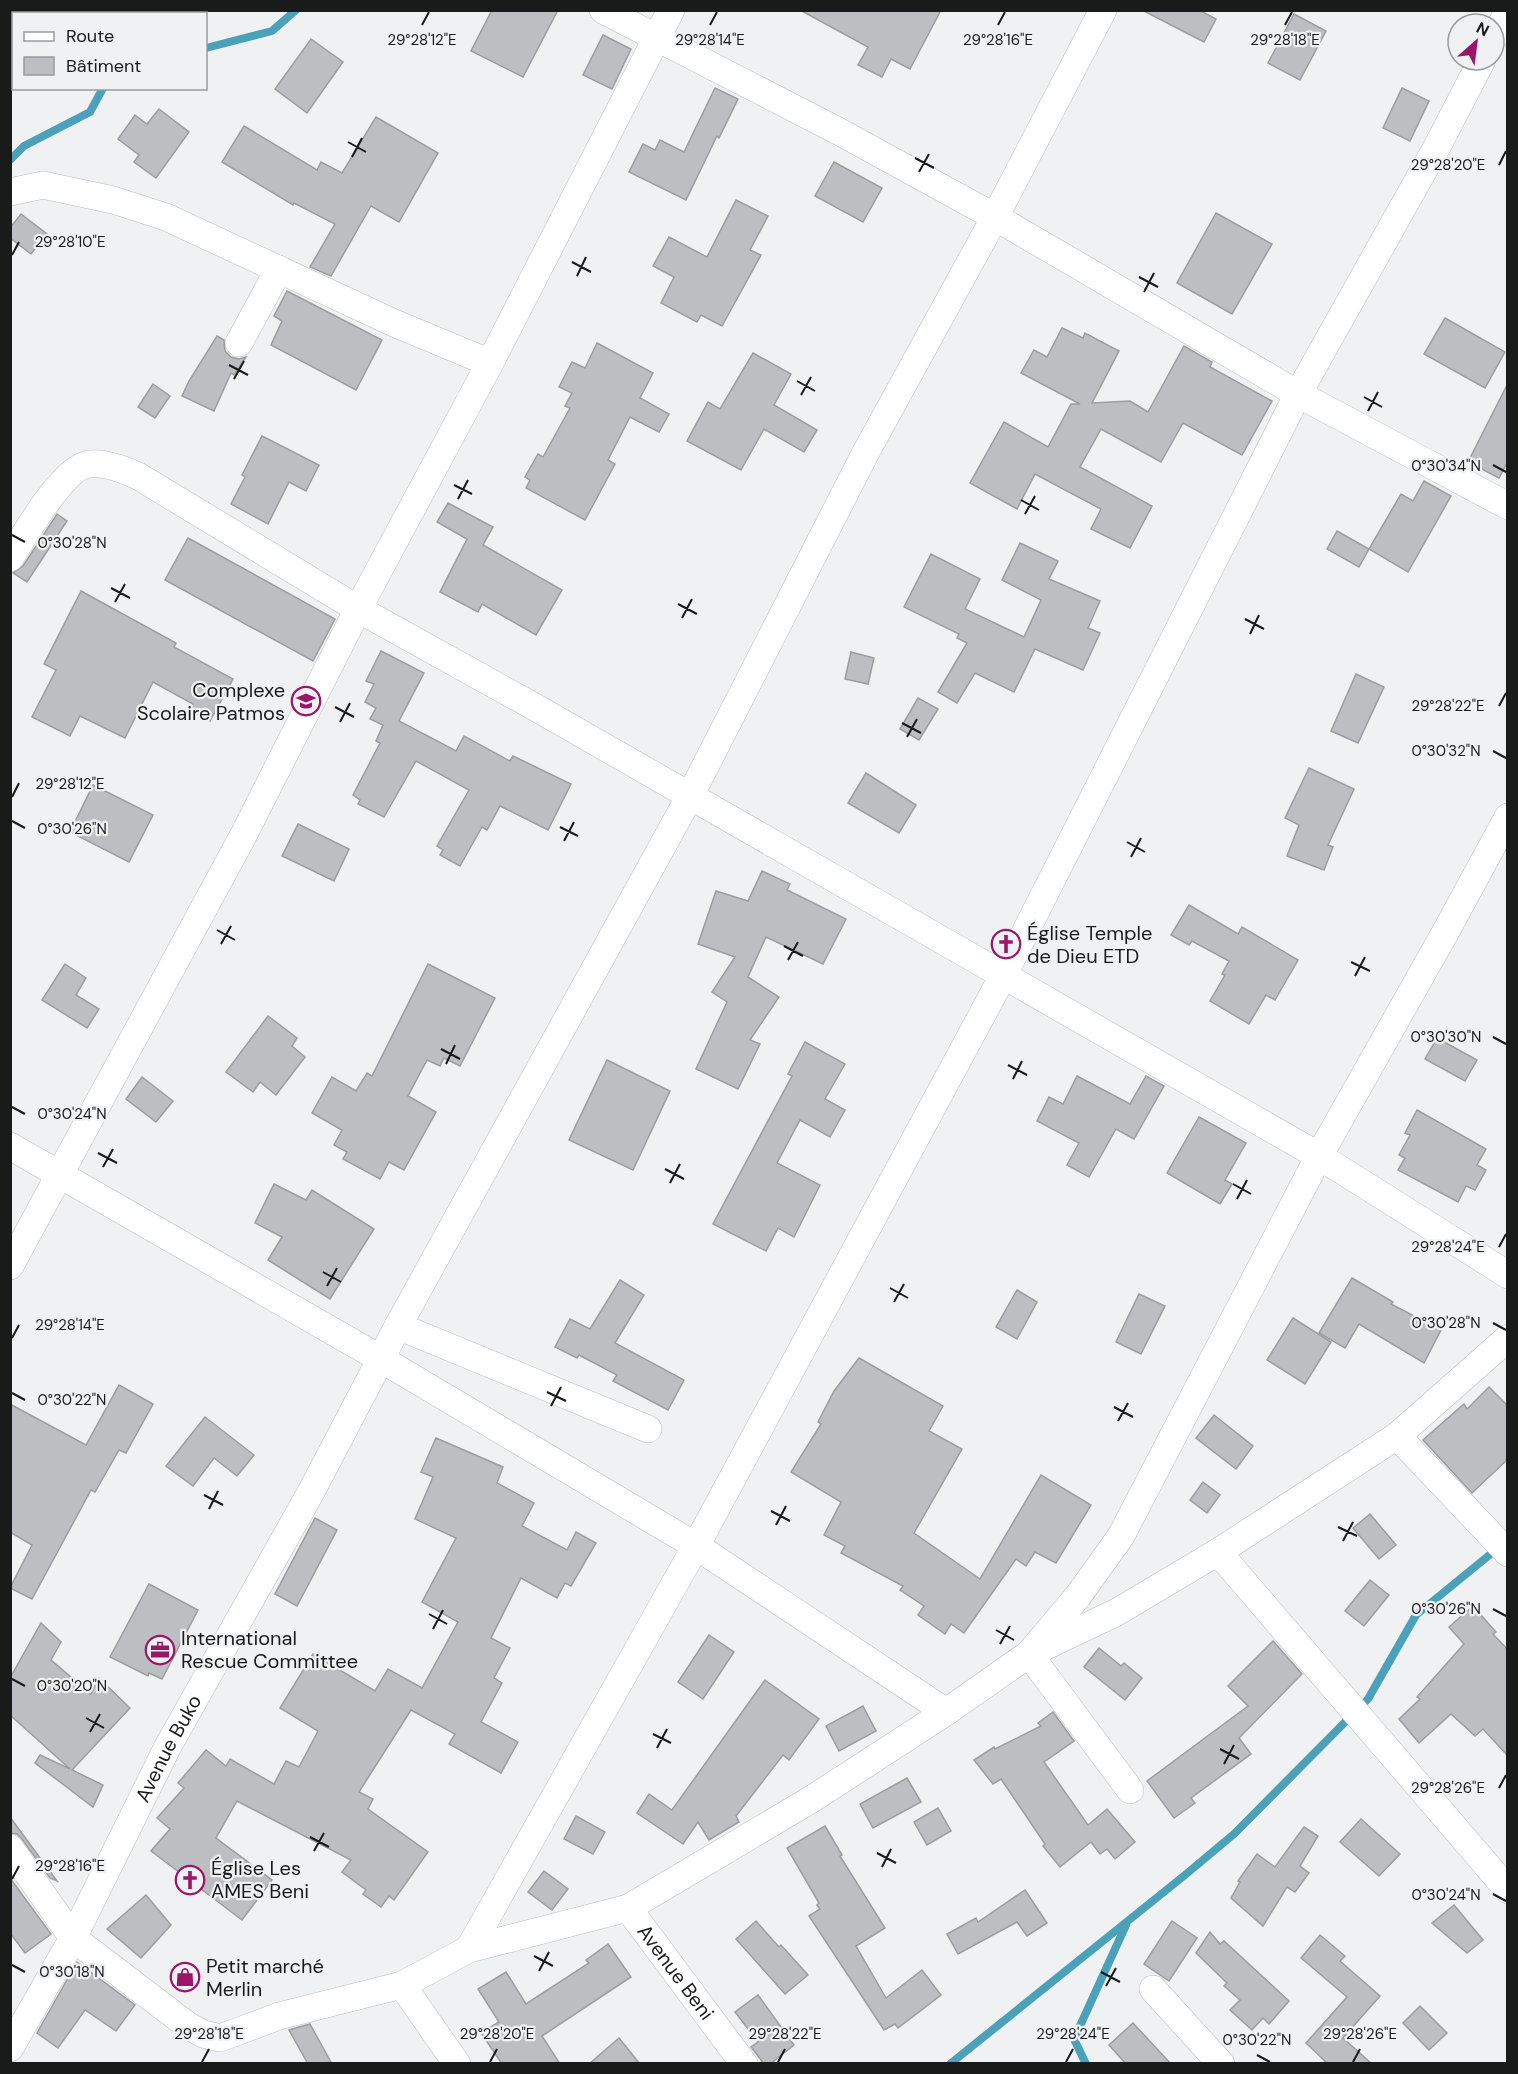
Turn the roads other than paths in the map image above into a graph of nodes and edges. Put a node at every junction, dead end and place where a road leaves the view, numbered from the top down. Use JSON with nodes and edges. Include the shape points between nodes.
{"nodes":[{"id":1,"x":603,"y":10,"type":"edge"},
{"id":2,"x":671,"y":10,"type":"edge"},
{"id":3,"x":1103,"y":10,"type":"edge"},
{"id":4,"x":656,"y":38,"type":"junction"},
{"id":5,"x":1476,"y":72,"type":"edge"},
{"id":6,"x":10,"y":192,"type":"edge"},
{"id":7,"x":995,"y":218,"type":"junction"},
{"id":8,"x":279,"y":269,"type":"junction"},
{"id":9,"x":239,"y":343,"type":"dead end"},
{"id":10,"x":490,"y":363,"type":"junction"},
{"id":11,"x":1298,"y":394,"type":"junction"},
{"id":12,"x":1508,"y":506,"type":"edge"},
{"id":13,"x":10,"y":558,"type":"edge"},
{"id":14,"x":358,"y":609,"type":"junction"},
{"id":15,"x":690,"y":796,"type":"junction"},
{"id":16,"x":1508,"y":817,"type":"edge"},
{"id":17,"x":1003,"y":976,"type":"junction"},
{"id":18,"x":10,"y":1146,"type":"edge"},
{"id":19,"x":1319,"y":1156,"type":"junction"},
{"id":20,"x":61,"y":1175,"type":"junction"},
{"id":21,"x":10,"y":1266,"type":"edge"},
{"id":22,"x":1508,"y":1275,"type":"edge"},
{"id":23,"x":398,"y":1326,"type":"junction"},
{"id":24,"x":1508,"y":1338,"type":"edge"},
{"id":25,"x":381,"y":1359,"type":"junction"},
{"id":26,"x":648,"y":1429,"type":"dead end"},
{"id":27,"x":1397,"y":1436,"type":"junction"},
{"id":28,"x":696,"y":1546,"type":"junction"},
{"id":29,"x":1218,"y":1552,"type":"junction"},
{"id":30,"x":1508,"y":1553,"type":"edge"},
{"id":31,"x":1029,"y":1653,"type":"junction"},
{"id":32,"x":946,"y":1712,"type":"junction"},
{"id":33,"x":1130,"y":1790,"type":"dead end"},
{"id":34,"x":10,"y":1848,"type":"edge"},
{"id":35,"x":1508,"y":1890,"type":"edge"},
{"id":36,"x":628,"y":1908,"type":"junction"},
{"id":37,"x":73,"y":1938,"type":"junction"},
{"id":38,"x":469,"y":1949,"type":"junction"},
{"id":39,"x":402,"y":1985,"type":"junction"},
{"id":40,"x":1153,"y":1989,"type":"dead end"},
{"id":41,"x":10,"y":2048,"type":"edge"},
{"id":42,"x":457,"y":2064,"type":"edge"},
{"id":43,"x":744,"y":2064,"type":"edge"},
{"id":44,"x":1221,"y":2064,"type":"edge"}],
"edges":[{"from":1,"to":4,"type":"street"},
{"from":2,"to":4,"type":"street"},
{"from":3,"to":7,"type":"street","name":"Avenue Buko"},
{"from":4,"to":7,"type":"street","via":[[840,132]]},
{"from":4,"to":10,"type":"street"},
{"from":5,"to":11,"type":"street"},
{"from":6,"to":8,"type":"street","via":[[43,185],[112,200],[165,217]]},
{"from":7,"to":11,"type":"street"},
{"from":7,"to":15,"type":"street","name":"Avenue Buko","via":[[866,452]]},
{"from":8,"to":9,"type":"street"},
{"from":8,"to":10,"type":"street"},
{"from":10,"to":14,"type":"street"},
{"from":11,"to":12,"type":"street"},
{"from":11,"to":17,"type":"street"},
{"from":13,"to":14,"type":"street","via":[[59,484],[75,469],[89,464],[117,467]]},
{"from":14,"to":15,"type":"street"},
{"from":14,"to":20,"type":"street","via":[[243,836]]},
{"from":15,"to":17,"type":"street"},
{"from":15,"to":23,"type":"street","name":"Avenue Buko"},
{"from":16,"to":19,"type":"street"},
{"from":17,"to":19,"type":"street"},
{"from":17,"to":28,"type":"street"},
{"from":18,"to":20,"type":"street"},
{"from":19,"to":22,"type":"street"},
{"from":19,"to":31,"type":"street","via":[[1121,1536],[1078,1596]]},
{"from":20,"to":21,"type":"street"},
{"from":20,"to":25,"type":"street"},
{"from":23,"to":25,"type":"street","name":"Avenue Buko"},
{"from":23,"to":26,"type":"street"},
{"from":24,"to":27,"type":"street"},
{"from":25,"to":28,"type":"street"},
{"from":25,"to":37,"type":"street","name":"Avenue Buko","via":[[167,1748]]},
{"from":27,"to":29,"type":"street"},
{"from":27,"to":30,"type":"street"},
{"from":28,"to":32,"type":"street"},
{"from":28,"to":38,"type":"street"},
{"from":29,"to":31,"type":"street","via":[[1117,1612]]},
{"from":29,"to":35,"type":"street"},
{"from":31,"to":32,"type":"street"},
{"from":31,"to":33,"type":"street"},
{"from":32,"to":36,"type":"street","via":[[812,1799]]},
{"from":34,"to":37,"type":"street"},
{"from":36,"to":38,"type":"street"},
{"from":36,"to":43,"type":"street","name":"Avenue Beni"},
{"from":37,"to":39,"type":"street","via":[[187,2025],[220,2038],[279,2016]]},
{"from":37,"to":41,"type":"street","name":"Avenue Buko"},
{"from":38,"to":39,"type":"street"},
{"from":39,"to":42,"type":"street"},
{"from":40,"to":44,"type":"street"}]}
